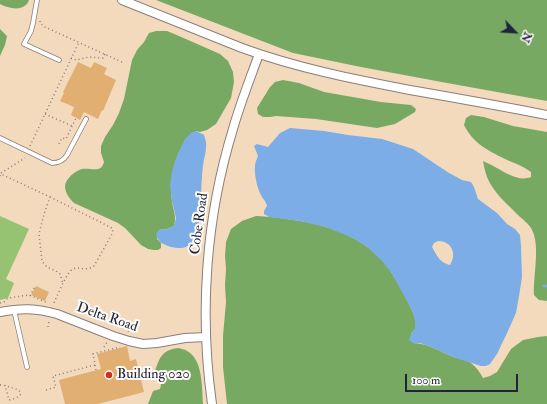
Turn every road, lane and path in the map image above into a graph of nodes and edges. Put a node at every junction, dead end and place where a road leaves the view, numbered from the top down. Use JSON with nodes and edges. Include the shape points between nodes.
{"nodes":[{"id":1,"x":37,"y":0,"type":"edge"},
{"id":2,"x":122,"y":0,"type":"edge"},
{"id":3,"x":39,"y":17,"type":"dead end"},
{"id":4,"x":79,"y":42,"type":"junction"},
{"id":5,"x":24,"y":44,"type":"junction"},
{"id":6,"x":19,"y":46,"type":"dead end"},
{"id":7,"x":105,"y":54,"type":"junction"},
{"id":8,"x":259,"y":54,"type":"junction"},
{"id":9,"x":71,"y":58,"type":"junction"},
{"id":10,"x":59,"y":60,"type":"dead end"},
{"id":11,"x":124,"y":63,"type":"dead end"},
{"id":12,"x":45,"y":114,"type":"junction"},
{"id":13,"x":547,"y":115,"type":"edge"},
{"id":14,"x":76,"y":118,"type":"dead end"},
{"id":15,"x":86,"y":119,"type":"dead end"},
{"id":16,"x":72,"y":126,"type":"junction"},
{"id":17,"x":0,"y":139,"type":"edge"},
{"id":18,"x":59,"y":144,"type":"dead end"},
{"id":19,"x":30,"y":146,"type":"dead end"},
{"id":20,"x":25,"y":158,"type":"dead end"},
{"id":21,"x":0,"y":174,"type":"edge"},
{"id":22,"x":50,"y":197,"type":"junction"},
{"id":23,"x":63,"y":284,"type":"junction"},
{"id":24,"x":35,"y":286,"type":"dead end"},
{"id":25,"x":30,"y":296,"type":"junction"},
{"id":26,"x":0,"y":303,"type":"edge"},
{"id":27,"x":14,"y":309,"type":"junction"},
{"id":28,"x":0,"y":312,"type":"edge"},
{"id":29,"x":50,"y":317,"type":"dead end"},
{"id":30,"x":126,"y":323,"type":"dead end"},
{"id":31,"x":48,"y":327,"type":"dead end"},
{"id":32,"x":130,"y":337,"type":"dead end"},
{"id":33,"x":206,"y":337,"type":"junction"},
{"id":34,"x":108,"y":340,"type":"dead end"},
{"id":35,"x":126,"y":345,"type":"dead end"},
{"id":36,"x":104,"y":347,"type":"dead end"},
{"id":37,"x":95,"y":365,"type":"junction"},
{"id":38,"x":27,"y":367,"type":"dead end"},
{"id":39,"x":96,"y":370,"type":"dead end"},
{"id":40,"x":0,"y":385,"type":"edge"},
{"id":41,"x":5,"y":385,"type":"junction"},
{"id":42,"x":46,"y":390,"type":"dead end"},
{"id":43,"x":212,"y":404,"type":"edge"}],
"edges":[{"from":1,"to":5,"type":"lane","via":[[31,31]]},
{"from":2,"to":8,"type":"street"},
{"from":3,"to":4,"type":"path","via":[[40,23],[46,27]]},
{"from":4,"to":7,"type":"path"},
{"from":4,"to":9,"type":"path"},
{"from":5,"to":6,"type":"lane"},
{"from":5,"to":10,"type":"lane"},
{"from":7,"to":9,"type":"path","via":[[103,58]]},
{"from":7,"to":11,"type":"path"},
{"from":8,"to":13,"type":"street","via":[[347,78]]},
{"from":8,"to":33,"type":"street","name":"Cobe Road","via":[[233,128],[216,196],[207,270]]},
{"from":9,"to":12,"type":"path"},
{"from":12,"to":16,"type":"path"},
{"from":12,"to":19,"type":"path"},
{"from":14,"to":16,"type":"path"},
{"from":15,"to":17,"type":"lane","via":[[67,155],[56,163]]},
{"from":16,"to":18,"type":"path","via":[[66,139],[62,138]]},
{"from":20,"to":21,"type":"path"},
{"from":21,"to":22,"type":"path"},
{"from":22,"to":23,"type":"path","via":[[39,234],[42,261],[60,274]]},
{"from":22,"to":23,"type":"path","via":[[113,230],[94,266],[89,269],[72,269]]},
{"from":23,"to":25,"type":"path","via":[[53,306]]},
{"from":24,"to":25,"type":"path"},
{"from":25,"to":26,"type":"path","via":[[8,298]]},
{"from":27,"to":28,"type":"street","name":"Delta Road"},
{"from":27,"to":33,"type":"street","name":"Delta Road","via":[[51,312],[113,336],[143,344]]},
{"from":27,"to":38,"type":"lane"},
{"from":29,"to":31,"type":"path"},
{"from":30,"to":32,"type":"path"},
{"from":33,"to":43,"type":"street","name":"Cobe Road"},
{"from":34,"to":36,"type":"path"},
{"from":35,"to":37,"type":"path","via":[[93,354]]},
{"from":37,"to":39,"type":"path"},
{"from":37,"to":42,"type":"path","via":[[53,376],[56,388]]},
{"from":40,"to":41,"type":"path"},
{"from":41,"to":41,"type":"path","via":[[18,390],[20,396],[9,400]]}]}
